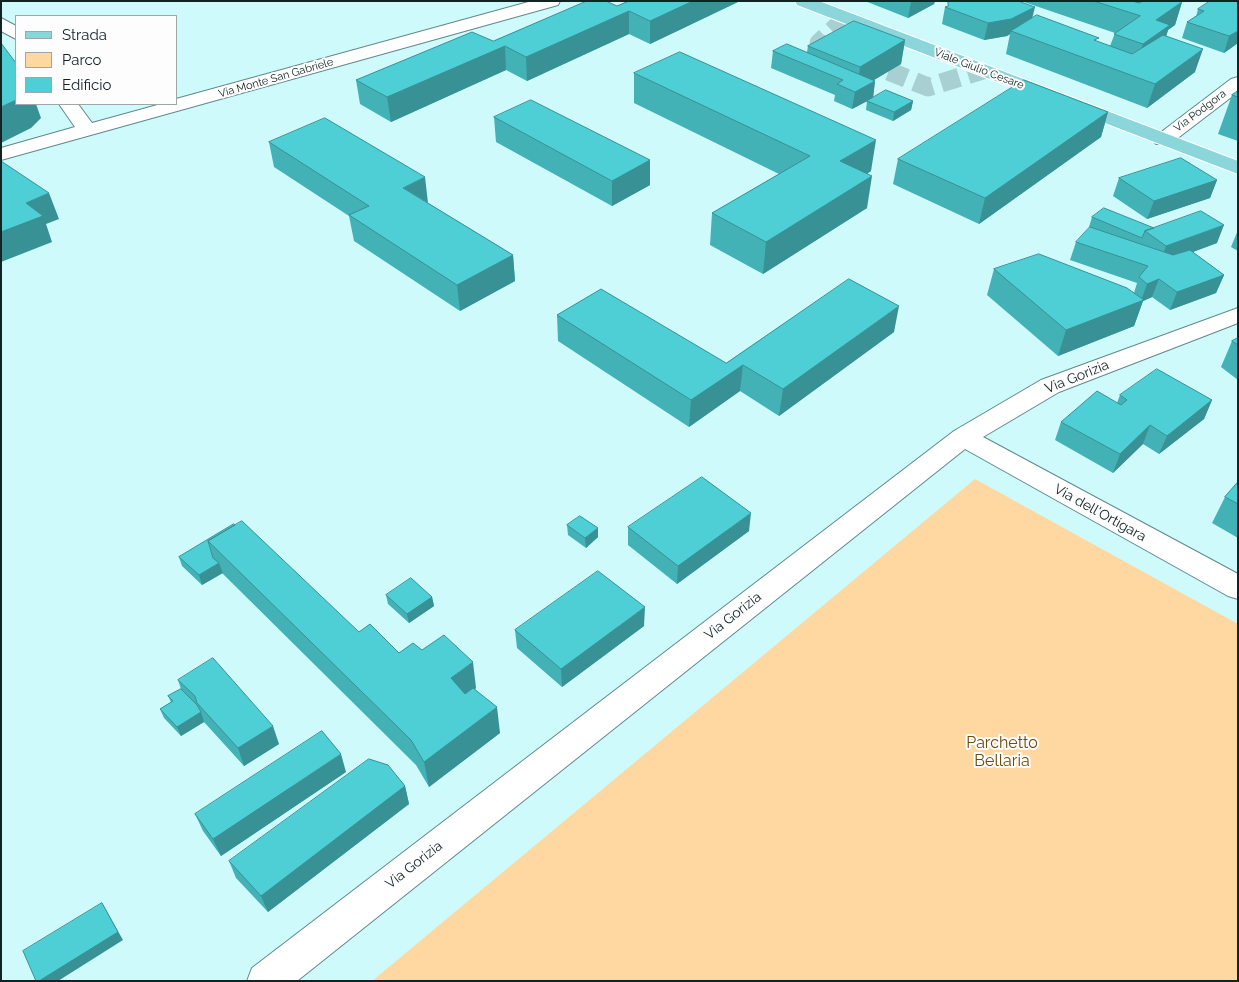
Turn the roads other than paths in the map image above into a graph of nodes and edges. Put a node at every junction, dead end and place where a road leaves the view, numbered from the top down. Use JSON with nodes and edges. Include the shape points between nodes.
{"nodes":[{"id":1,"x":552,"y":1,"type":"edge"},
{"id":2,"x":804,"y":1,"type":"edge"},
{"id":3,"x":1,"y":23,"type":"edge"},
{"id":4,"x":15,"y":33,"type":"edge"},
{"id":5,"x":1238,"y":83,"type":"edge"},
{"id":6,"x":69,"y":105,"type":"edge"},
{"id":7,"x":104,"y":105,"type":"edge"},
{"id":8,"x":176,"y":105,"type":"edge"},
{"id":9,"x":178,"y":105,"type":"edge"},
{"id":10,"x":115,"y":122,"type":"junction"},
{"id":11,"x":87,"y":130,"type":"junction"},
{"id":12,"x":1163,"y":140,"type":"junction"},
{"id":13,"x":1,"y":154,"type":"edge"},
{"id":14,"x":1238,"y":168,"type":"edge"},
{"id":15,"x":1238,"y":315,"type":"edge"},
{"id":16,"x":963,"y":437,"type":"junction"},
{"id":17,"x":1238,"y":588,"type":"edge"},
{"id":18,"x":266,"y":981,"type":"edge"}],
"edges":[{"from":1,"to":9,"type":"street","name":"Via Monte San Gabriele"},
{"from":2,"to":12,"type":"main road","name":"Viale Giulio Cesare"},
{"from":3,"to":4,"type":"street"},
{"from":5,"to":12,"type":"street","name":"Via Podgora"},
{"from":6,"to":11,"type":"street"},
{"from":7,"to":10,"type":"street"},
{"from":8,"to":10,"type":"street","name":"Via Monte San Gabriele"},
{"from":10,"to":11,"type":"street","name":"Via Monte San Gabriele"},
{"from":11,"to":13,"type":"street","name":"Via Monte San Gabriele"},
{"from":12,"to":14,"type":"main road","name":"Viale Giulio Cesare"},
{"from":15,"to":16,"type":"street","name":"Via Gorizia","via":[[1050,386]]},
{"from":16,"to":17,"type":"street","name":"Via dell'Ortigara"},
{"from":16,"to":18,"type":"street","name":"Via Gorizia"}]}
